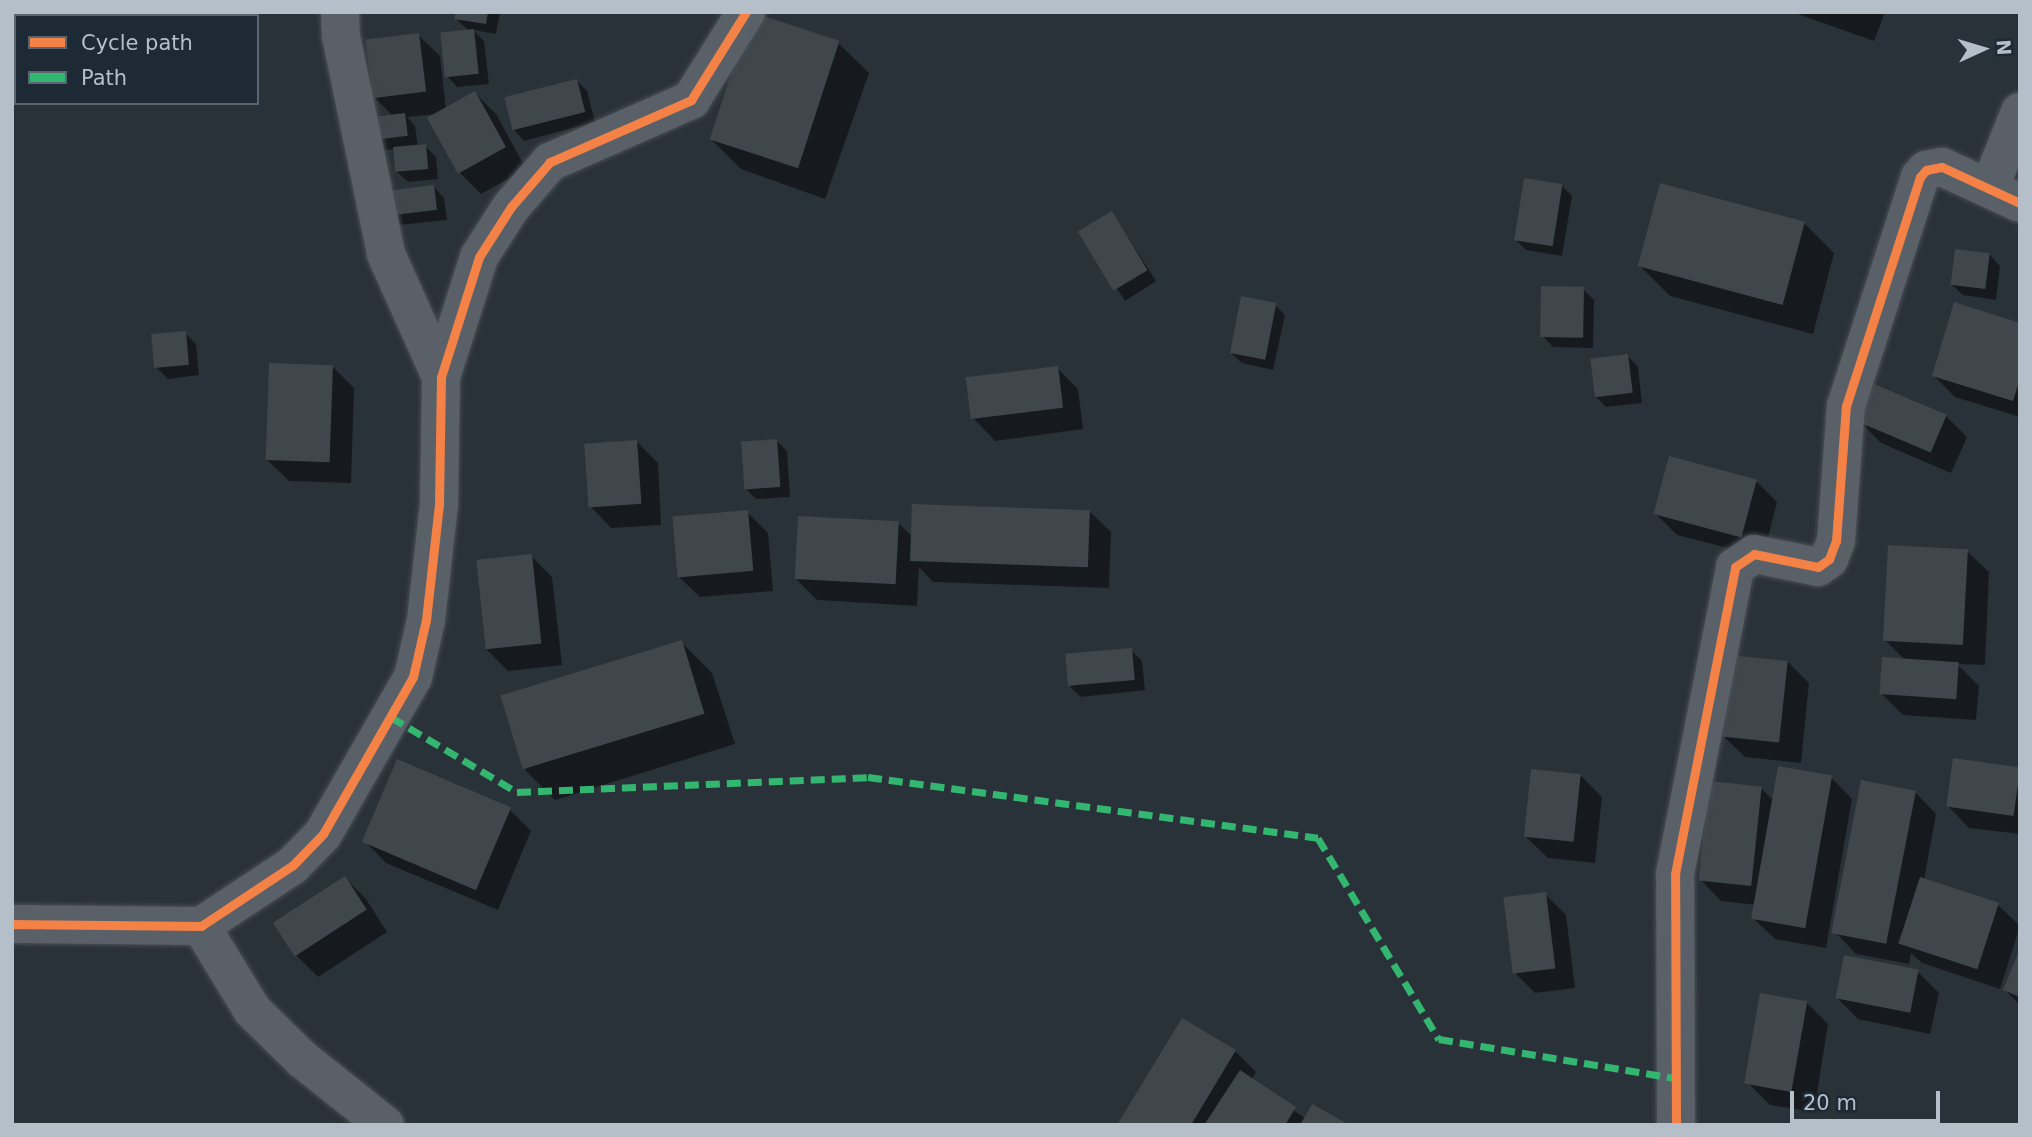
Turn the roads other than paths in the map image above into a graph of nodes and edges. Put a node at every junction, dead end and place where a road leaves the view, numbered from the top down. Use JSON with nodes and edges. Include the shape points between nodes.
{"nodes":[{"id":1,"x":340,"y":12,"type":"edge"},
{"id":2,"x":746,"y":12,"type":"edge"},
{"id":3,"x":2020,"y":112,"type":"edge"},
{"id":4,"x":2005,"y":195,"type":"edge"},
{"id":5,"x":441,"y":377,"type":"junction"},
{"id":6,"x":12,"y":925,"type":"edge"},
{"id":7,"x":201,"y":926,"type":"junction"},
{"id":8,"x":385,"y":1125,"type":"edge"},
{"id":9,"x":1676,"y":1125,"type":"edge"}],
"edges":[{"from":1,"to":5,"type":"street","via":[[386,254]]},
{"from":2,"to":5,"type":"street","via":[[691,100],[550,162],[511,207],[479,257]]},
{"from":3,"to":4,"type":"street"},
{"from":4,"to":9,"type":"street","via":[[1942,167],[1926,170],[1920,177],[1846,406],[1836,541],[1829,559],[1818,567],[1754,554],[1735,567],[1675,874]]},
{"from":5,"to":7,"type":"street","via":[[439,504],[426,620],[413,677],[323,834],[293,865]]},
{"from":6,"to":7,"type":"street"},
{"from":7,"to":8,"type":"street","via":[[251,1010],[302,1059]]}]}
